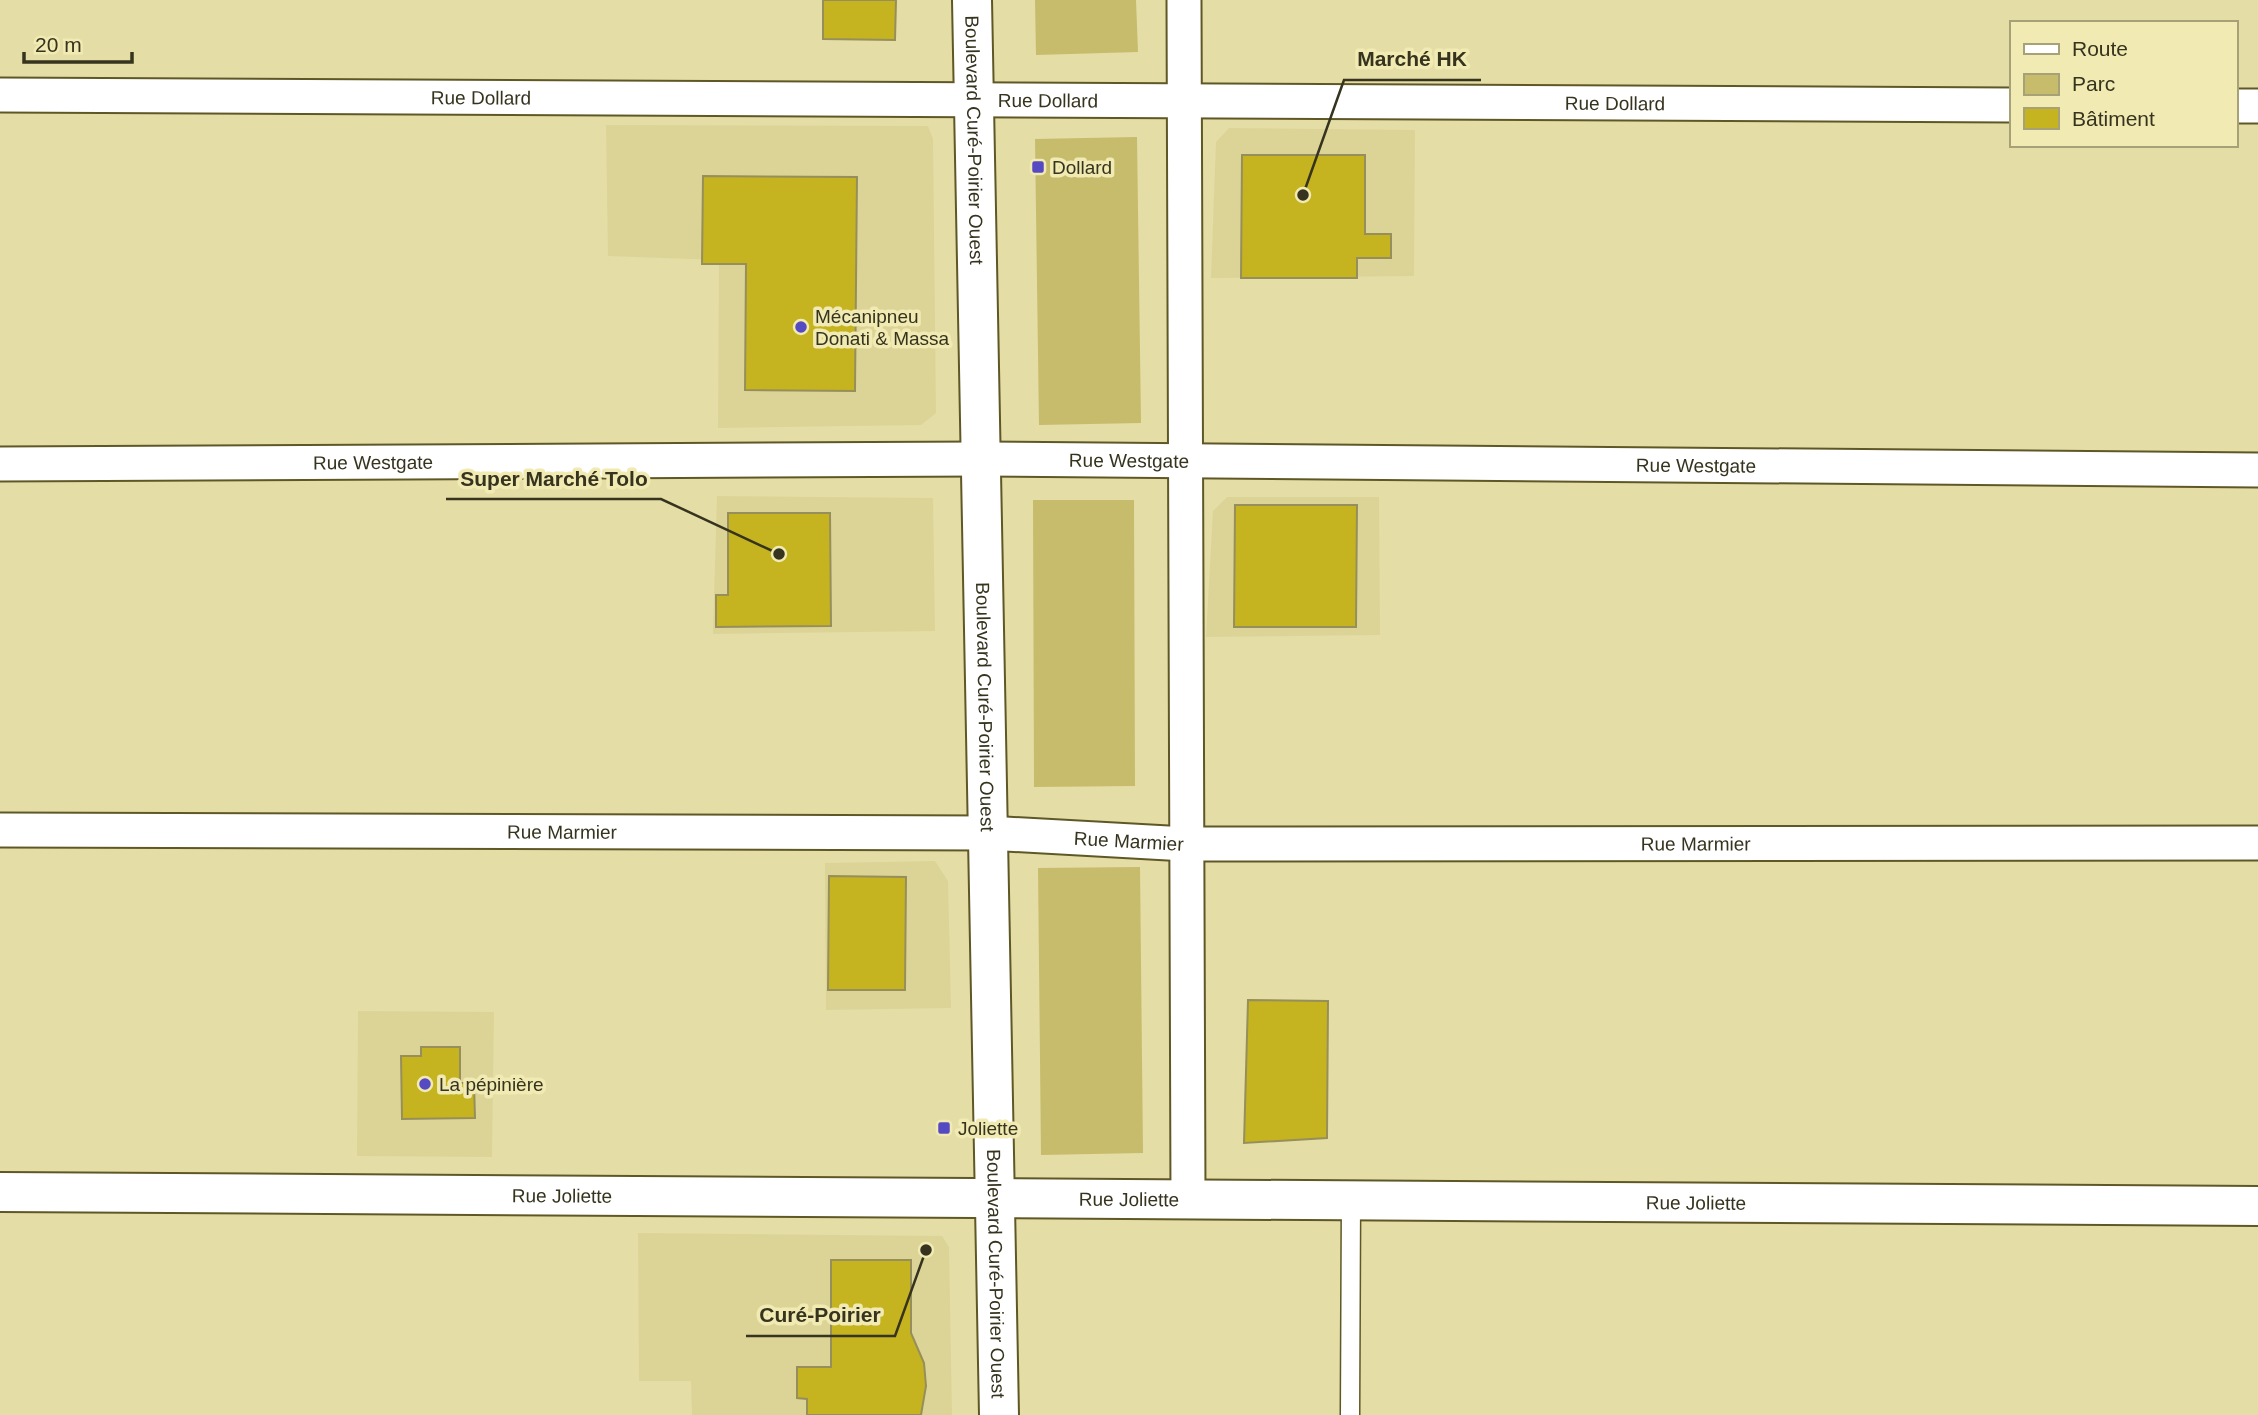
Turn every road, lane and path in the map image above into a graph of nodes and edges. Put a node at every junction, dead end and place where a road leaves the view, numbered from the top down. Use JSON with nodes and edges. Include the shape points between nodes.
{"nodes":[{"id":1,"x":972,"y":0,"type":"edge"},
{"id":2,"x":1184,"y":0,"type":"edge"},
{"id":3,"x":0,"y":95,"type":"edge"},
{"id":4,"x":974,"y":100,"type":"junction"},
{"id":5,"x":1184,"y":100,"type":"junction"},
{"id":6,"x":2010,"y":105,"type":"edge"},
{"id":7,"x":2237,"y":106,"type":"edge"},
{"id":8,"x":2258,"y":106,"type":"edge"},
{"id":9,"x":981,"y":459,"type":"junction"},
{"id":10,"x":1185,"y":461,"type":"junction"},
{"id":11,"x":0,"y":464,"type":"edge"},
{"id":12,"x":2258,"y":470,"type":"edge"},
{"id":13,"x":0,"y":830,"type":"edge"},
{"id":14,"x":988,"y":833,"type":"junction"},
{"id":15,"x":2258,"y":843,"type":"edge"},
{"id":16,"x":1186,"y":844,"type":"junction"},
{"id":17,"x":0,"y":1192,"type":"edge"},
{"id":18,"x":995,"y":1198,"type":"junction"},
{"id":19,"x":1188,"y":1199,"type":"junction"},
{"id":20,"x":1351,"y":1200,"type":"junction"},
{"id":21,"x":2258,"y":1206,"type":"edge"},
{"id":22,"x":999,"y":1415,"type":"edge"},
{"id":23,"x":1350,"y":1415,"type":"edge"}],
"edges":[{"from":1,"to":4,"type":"street","name":"Boulevard Curé-Poirier Ouest"},
{"from":2,"to":5,"type":"street"},
{"from":3,"to":4,"type":"street","name":"Rue Dollard"},
{"from":4,"to":5,"type":"street","name":"Rue Dollard"},
{"from":4,"to":9,"type":"street","name":"Boulevard Curé-Poirier Ouest"},
{"from":5,"to":6,"type":"street","name":"Rue Dollard"},
{"from":5,"to":10,"type":"street"},
{"from":7,"to":8,"type":"street"},
{"from":9,"to":10,"type":"street","name":"Rue Westgate"},
{"from":9,"to":11,"type":"street","name":"Rue Westgate"},
{"from":9,"to":14,"type":"street","name":"Boulevard Curé-Poirier Ouest"},
{"from":10,"to":12,"type":"street","name":"Rue Westgate"},
{"from":10,"to":16,"type":"street"},
{"from":13,"to":14,"type":"street","name":"Rue Marmier"},
{"from":14,"to":16,"type":"street","name":"Rue Marmier"},
{"from":14,"to":18,"type":"street","name":"Boulevard Curé-Poirier Ouest"},
{"from":15,"to":16,"type":"street","name":"Rue Marmier"},
{"from":16,"to":19,"type":"street"},
{"from":17,"to":18,"type":"street","name":"Rue Joliette"},
{"from":18,"to":19,"type":"street","name":"Rue Joliette"},
{"from":18,"to":22,"type":"street","name":"Boulevard Curé-Poirier Ouest"},
{"from":19,"to":20,"type":"street","name":"Rue Joliette"},
{"from":20,"to":21,"type":"street","name":"Rue Joliette"},
{"from":20,"to":23,"type":"lane"}]}
